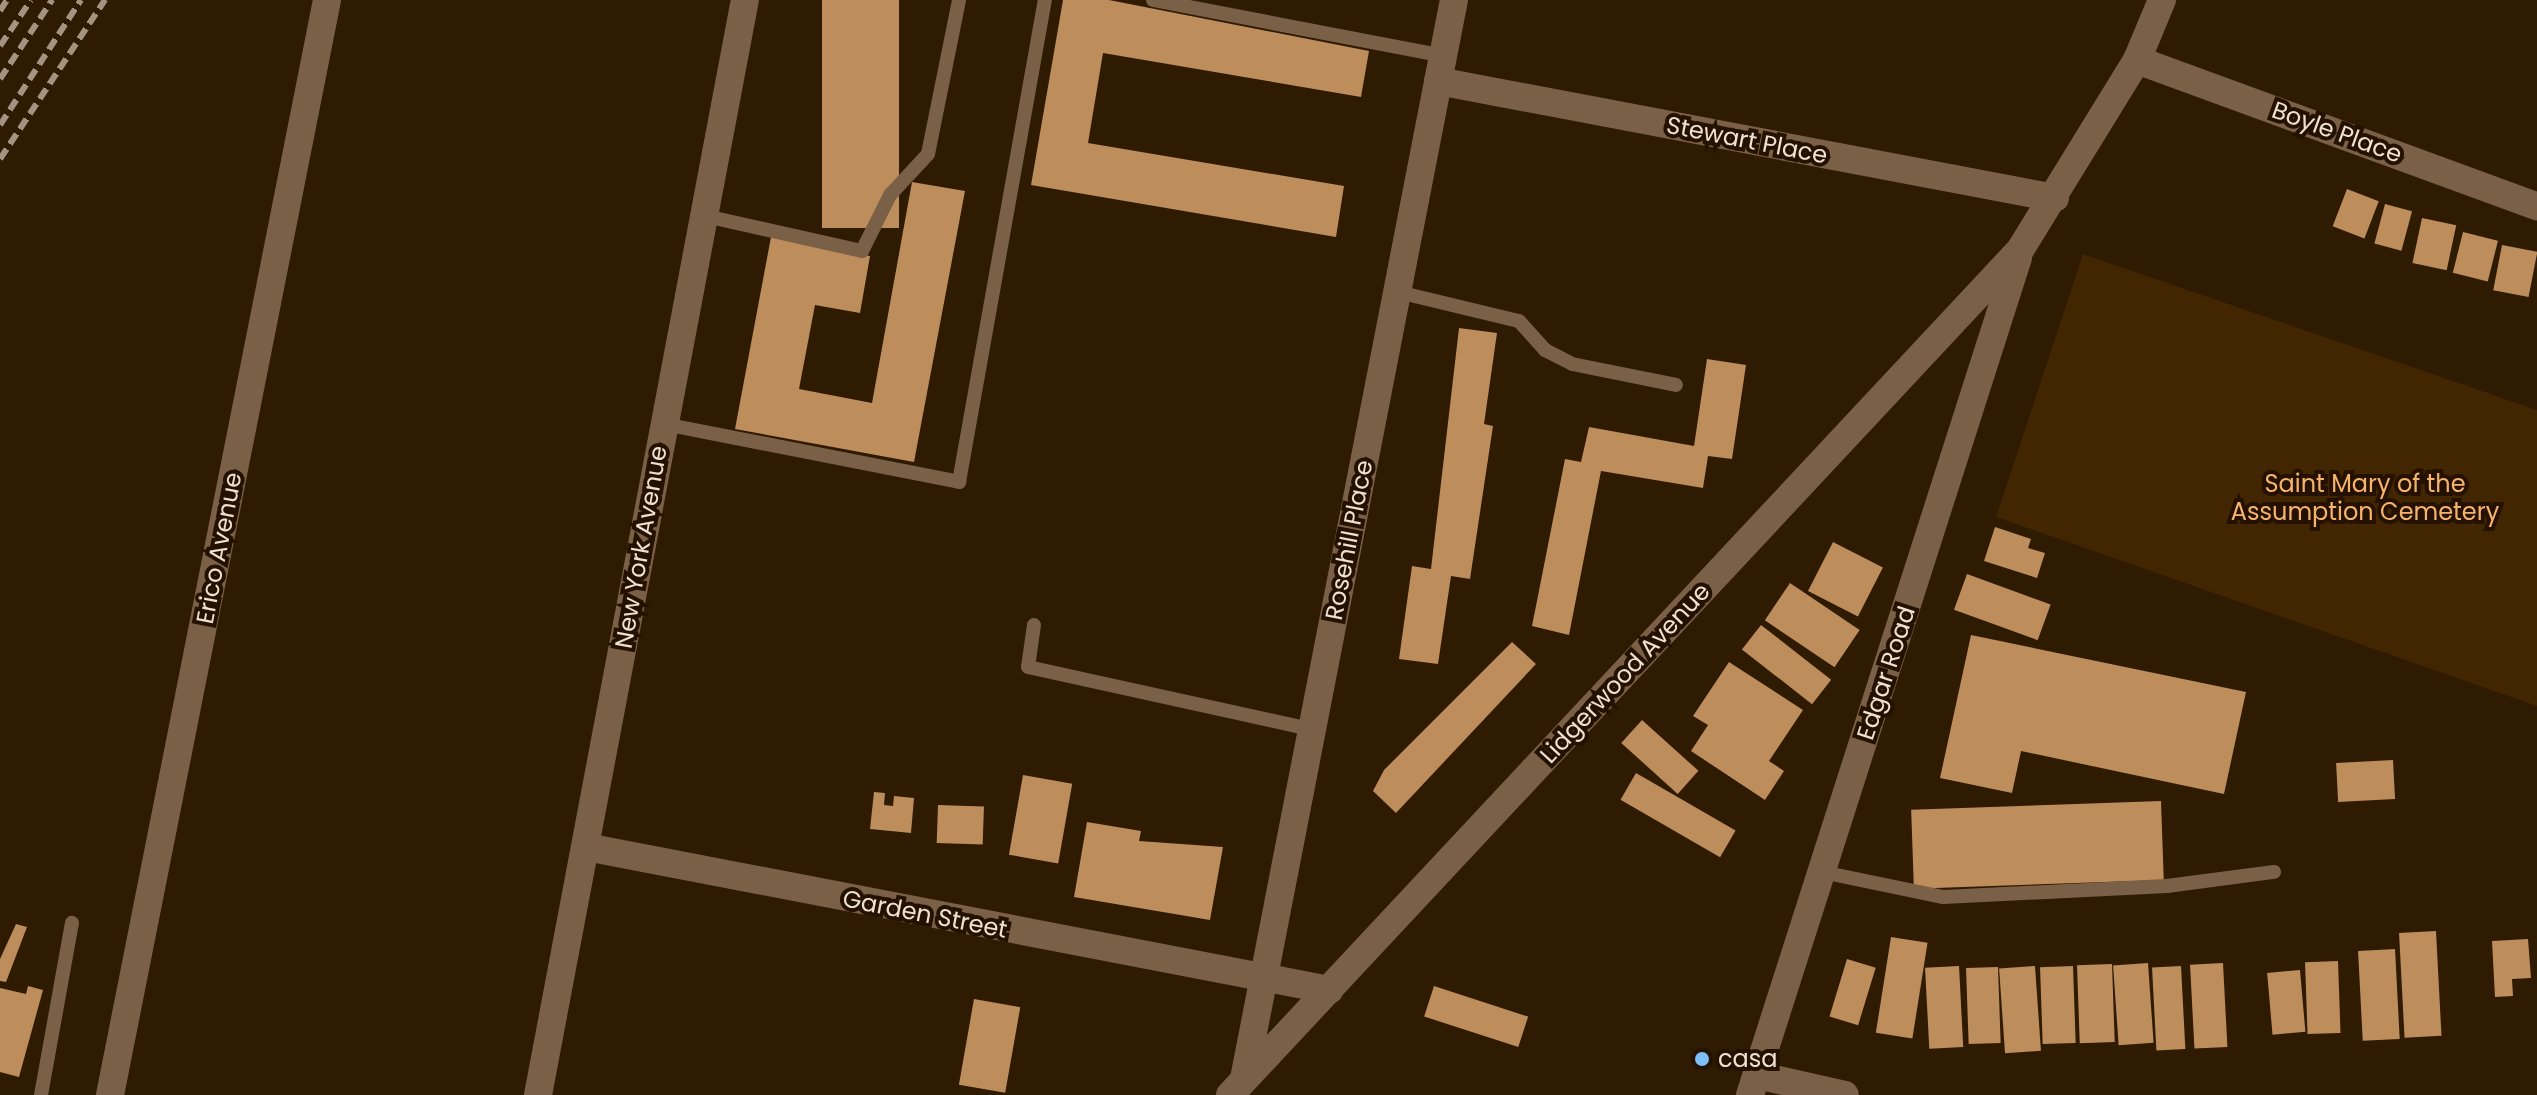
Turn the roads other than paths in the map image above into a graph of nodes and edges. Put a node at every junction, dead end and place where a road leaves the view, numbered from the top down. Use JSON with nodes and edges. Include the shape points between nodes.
{"nodes":[{"id":1,"x":327,"y":0,"type":"edge"},
{"id":2,"x":745,"y":0,"type":"edge"},
{"id":3,"x":959,"y":0,"type":"edge"},
{"id":4,"x":1045,"y":0,"type":"edge"},
{"id":5,"x":1153,"y":0,"type":"edge"},
{"id":6,"x":1454,"y":0,"type":"edge"},
{"id":7,"x":2162,"y":0,"type":"edge"},
{"id":8,"x":2137,"y":60,"type":"junction"},
{"id":9,"x":1441,"y":69,"type":"junction"},
{"id":10,"x":2055,"y":198,"type":"junction"},
{"id":11,"x":2537,"y":206,"type":"edge"},
{"id":12,"x":700,"y":215,"type":"junction"},
{"id":13,"x":2020,"y":250,"type":"junction"},
{"id":14,"x":1398,"y":292,"type":"junction"},
{"id":15,"x":1676,"y":385,"type":"dead end"},
{"id":16,"x":664,"y":424,"type":"junction"},
{"id":17,"x":1034,"y":625,"type":"dead end"},
{"id":18,"x":1310,"y":729,"type":"junction"},
{"id":19,"x":586,"y":847,"type":"junction"},
{"id":20,"x":1822,"y":872,"type":"junction"},
{"id":21,"x":2274,"y":872,"type":"dead end"},
{"id":22,"x":72,"y":923,"type":"dead end"},
{"id":23,"x":1263,"y":980,"type":"junction"},
{"id":24,"x":1329,"y":990,"type":"junction"},
{"id":25,"x":1754,"y":1085,"type":"edge"},
{"id":26,"x":1237,"y":1087,"type":"edge"},
{"id":27,"x":41,"y":1095,"type":"edge"},
{"id":28,"x":110,"y":1095,"type":"edge"},
{"id":29,"x":538,"y":1095,"type":"edge"},
{"id":30,"x":1845,"y":1095,"type":"edge"}],
"edges":[{"from":1,"to":28,"type":"street","name":"Erico Avenue"},
{"from":2,"to":12,"type":"street","name":"New York Avenue"},
{"from":3,"to":12,"type":"lane","via":[[928,154],[890,195],[862,251]]},
{"from":4,"to":16,"type":"lane","via":[[959,482]]},
{"from":5,"to":9,"type":"lane"},
{"from":6,"to":9,"type":"street","name":"Rosehill Place"},
{"from":7,"to":8,"type":"street"},
{"from":8,"to":10,"type":"street"},
{"from":8,"to":11,"type":"street","name":"Boyle Place"},
{"from":9,"to":10,"type":"street","name":"Stewart Place"},
{"from":9,"to":14,"type":"street","name":"Rosehill Place"},
{"from":10,"to":13,"type":"street"},
{"from":12,"to":16,"type":"street","name":"New York Avenue"},
{"from":13,"to":20,"type":"street","name":"Edgar Road"},
{"from":13,"to":24,"type":"street","name":"Lidgerwood Avenue"},
{"from":14,"to":15,"type":"lane","via":[[1519,321],[1545,350],[1572,364]]},
{"from":14,"to":18,"type":"street","name":"Rosehill Place"},
{"from":16,"to":19,"type":"street","name":"New York Avenue"},
{"from":17,"to":18,"type":"lane","via":[[1028,667]]},
{"from":18,"to":23,"type":"street","name":"Rosehill Place"},
{"from":19,"to":23,"type":"street","name":"Garden Street"},
{"from":19,"to":29,"type":"street","name":"New York Avenue"},
{"from":20,"to":21,"type":"lane","via":[[1943,897]]},
{"from":20,"to":25,"type":"street","name":"Edgar Road"},
{"from":22,"to":27,"type":"lane"},
{"from":23,"to":24,"type":"street","name":"Garden Street"},
{"from":23,"to":26,"type":"street","name":"Rosehill Place"},
{"from":24,"to":26,"type":"street","name":"Lidgerwood Avenue"},
{"from":25,"to":30,"type":"street"}]}
